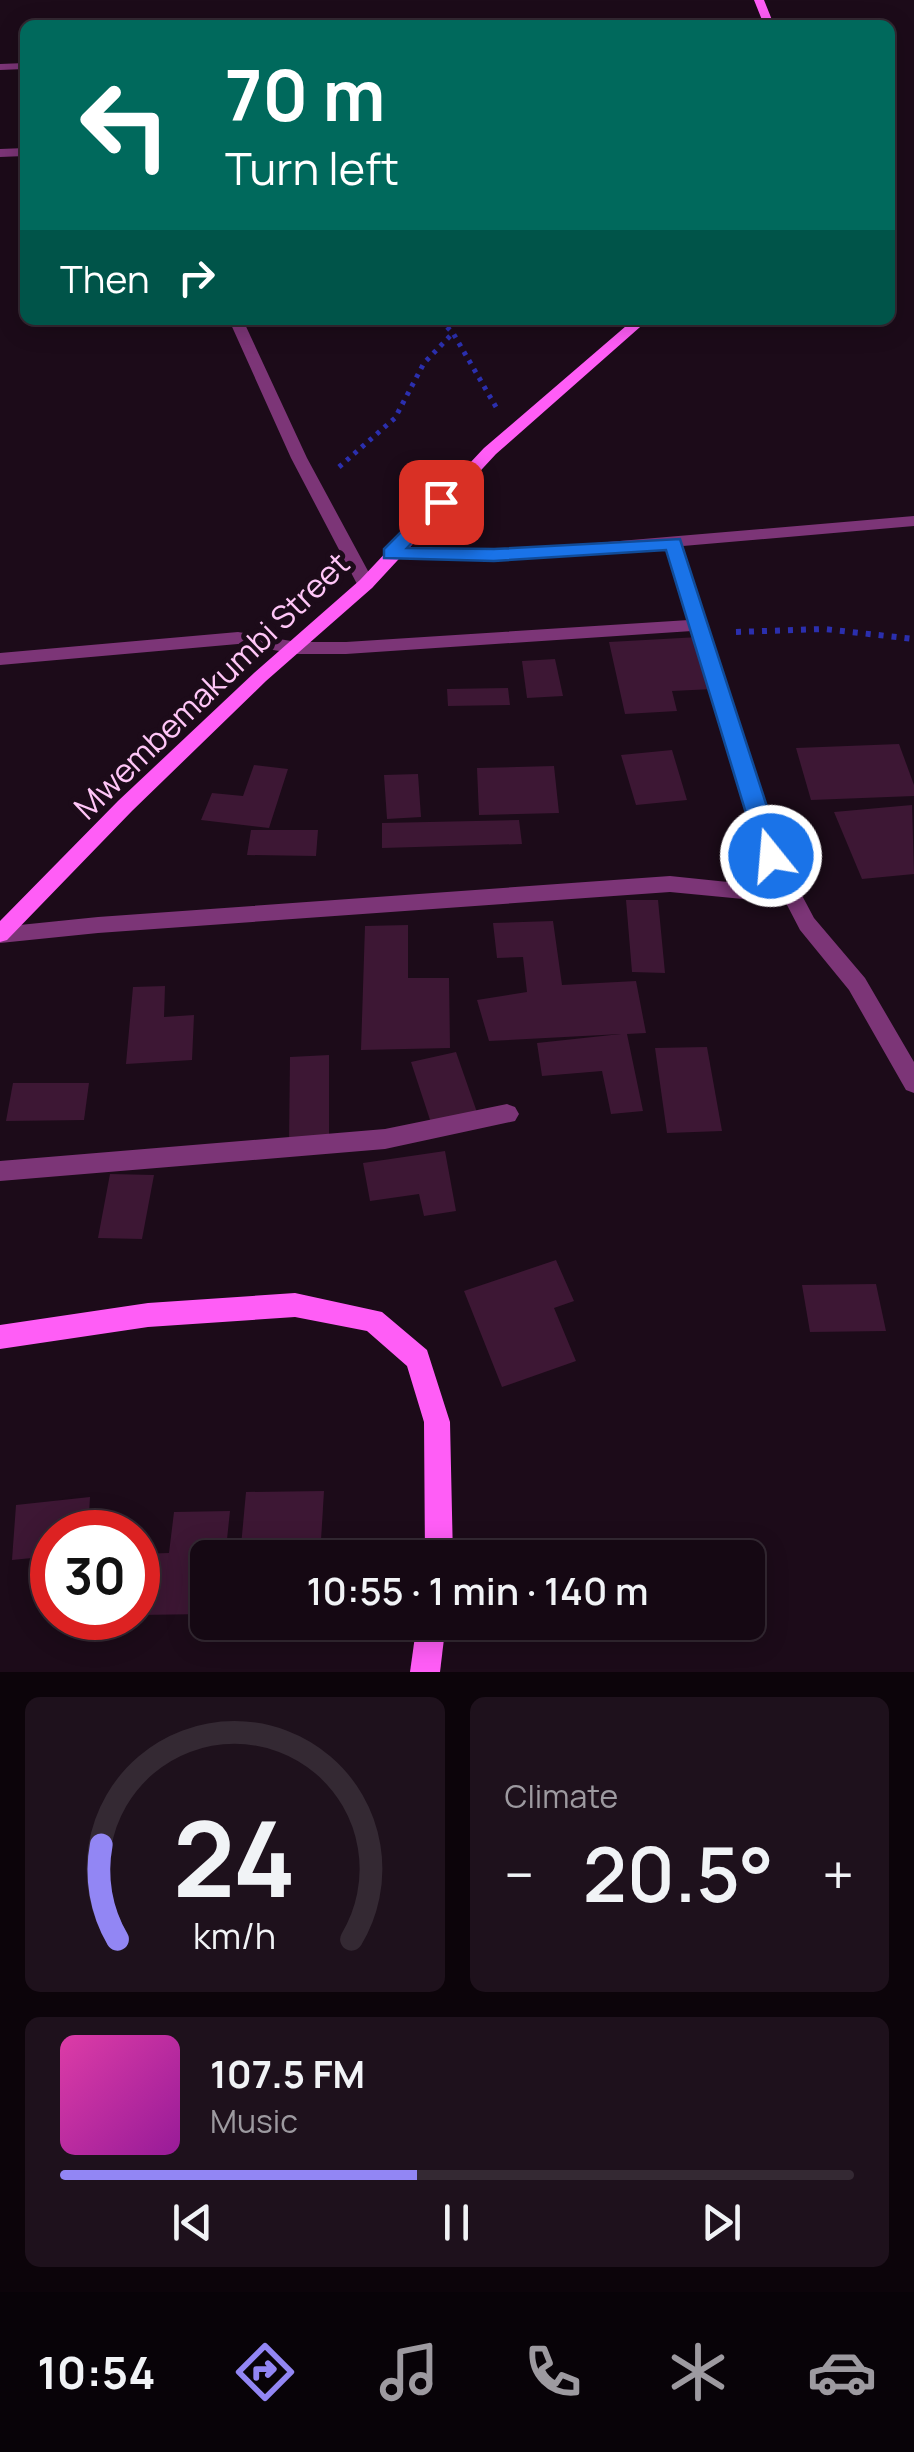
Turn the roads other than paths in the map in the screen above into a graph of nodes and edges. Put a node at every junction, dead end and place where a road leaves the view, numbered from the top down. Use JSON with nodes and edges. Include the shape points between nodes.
{"nodes":[{"id":1,"x":238,"y":325,"type":"edge"},
{"id":2,"x":635,"y":325,"type":"edge"},
{"id":3,"x":914,"y":521,"type":"edge"},
{"id":4,"x":674,"y":543,"type":"junction"},
{"id":5,"x":391,"y":554,"type":"junction"},
{"id":6,"x":366,"y":584,"type":"junction"},
{"id":7,"x":701,"y":630,"type":"junction"},
{"id":8,"x":297,"y":648,"type":"junction"},
{"id":9,"x":0,"y":659,"type":"edge"},
{"id":10,"x":792,"y":896,"type":"junction"},
{"id":11,"x":0,"y":935,"type":"edge"},
{"id":12,"x":914,"y":1082,"type":"edge"},
{"id":13,"x":507,"y":1114,"type":"dead end"},
{"id":14,"x":0,"y":1171,"type":"edge"},
{"id":15,"x":0,"y":1337,"type":"edge"},
{"id":16,"x":440,"y":1540,"type":"edge"},
{"id":17,"x":429,"y":1640,"type":"edge"},
{"id":18,"x":425,"y":1672,"type":"edge"}],
"edges":[{"from":1,"to":6,"type":"street","via":[[298,458]]},
{"from":2,"to":5,"type":"street","name":"Mwembemakumbi Street","via":[[511,434]]},
{"from":3,"to":4,"type":"street"},
{"from":4,"to":5,"type":"street"},
{"from":4,"to":7,"type":"street"},
{"from":5,"to":6,"type":"street","name":"Mwembemakumbi Street"},
{"from":6,"to":8,"type":"street","name":"Mwembemakumbi Street"},
{"from":7,"to":8,"type":"street"},
{"from":7,"to":10,"type":"street","via":[[771,856]]},
{"from":8,"to":9,"type":"street","via":[[238,638]]},
{"from":8,"to":11,"type":"street","name":"Mwembemakumbi Street","via":[[125,806]]},
{"from":10,"to":11,"type":"street","via":[[670,884]]},
{"from":10,"to":12,"type":"street","via":[[857,984]]},
{"from":13,"to":14,"type":"street","via":[[385,1139]]},
{"from":15,"to":16,"type":"street","via":[[148,1315],[295,1305],[373,1320],[418,1359],[437,1422]]},
{"from":17,"to":18,"type":"street"}]}
